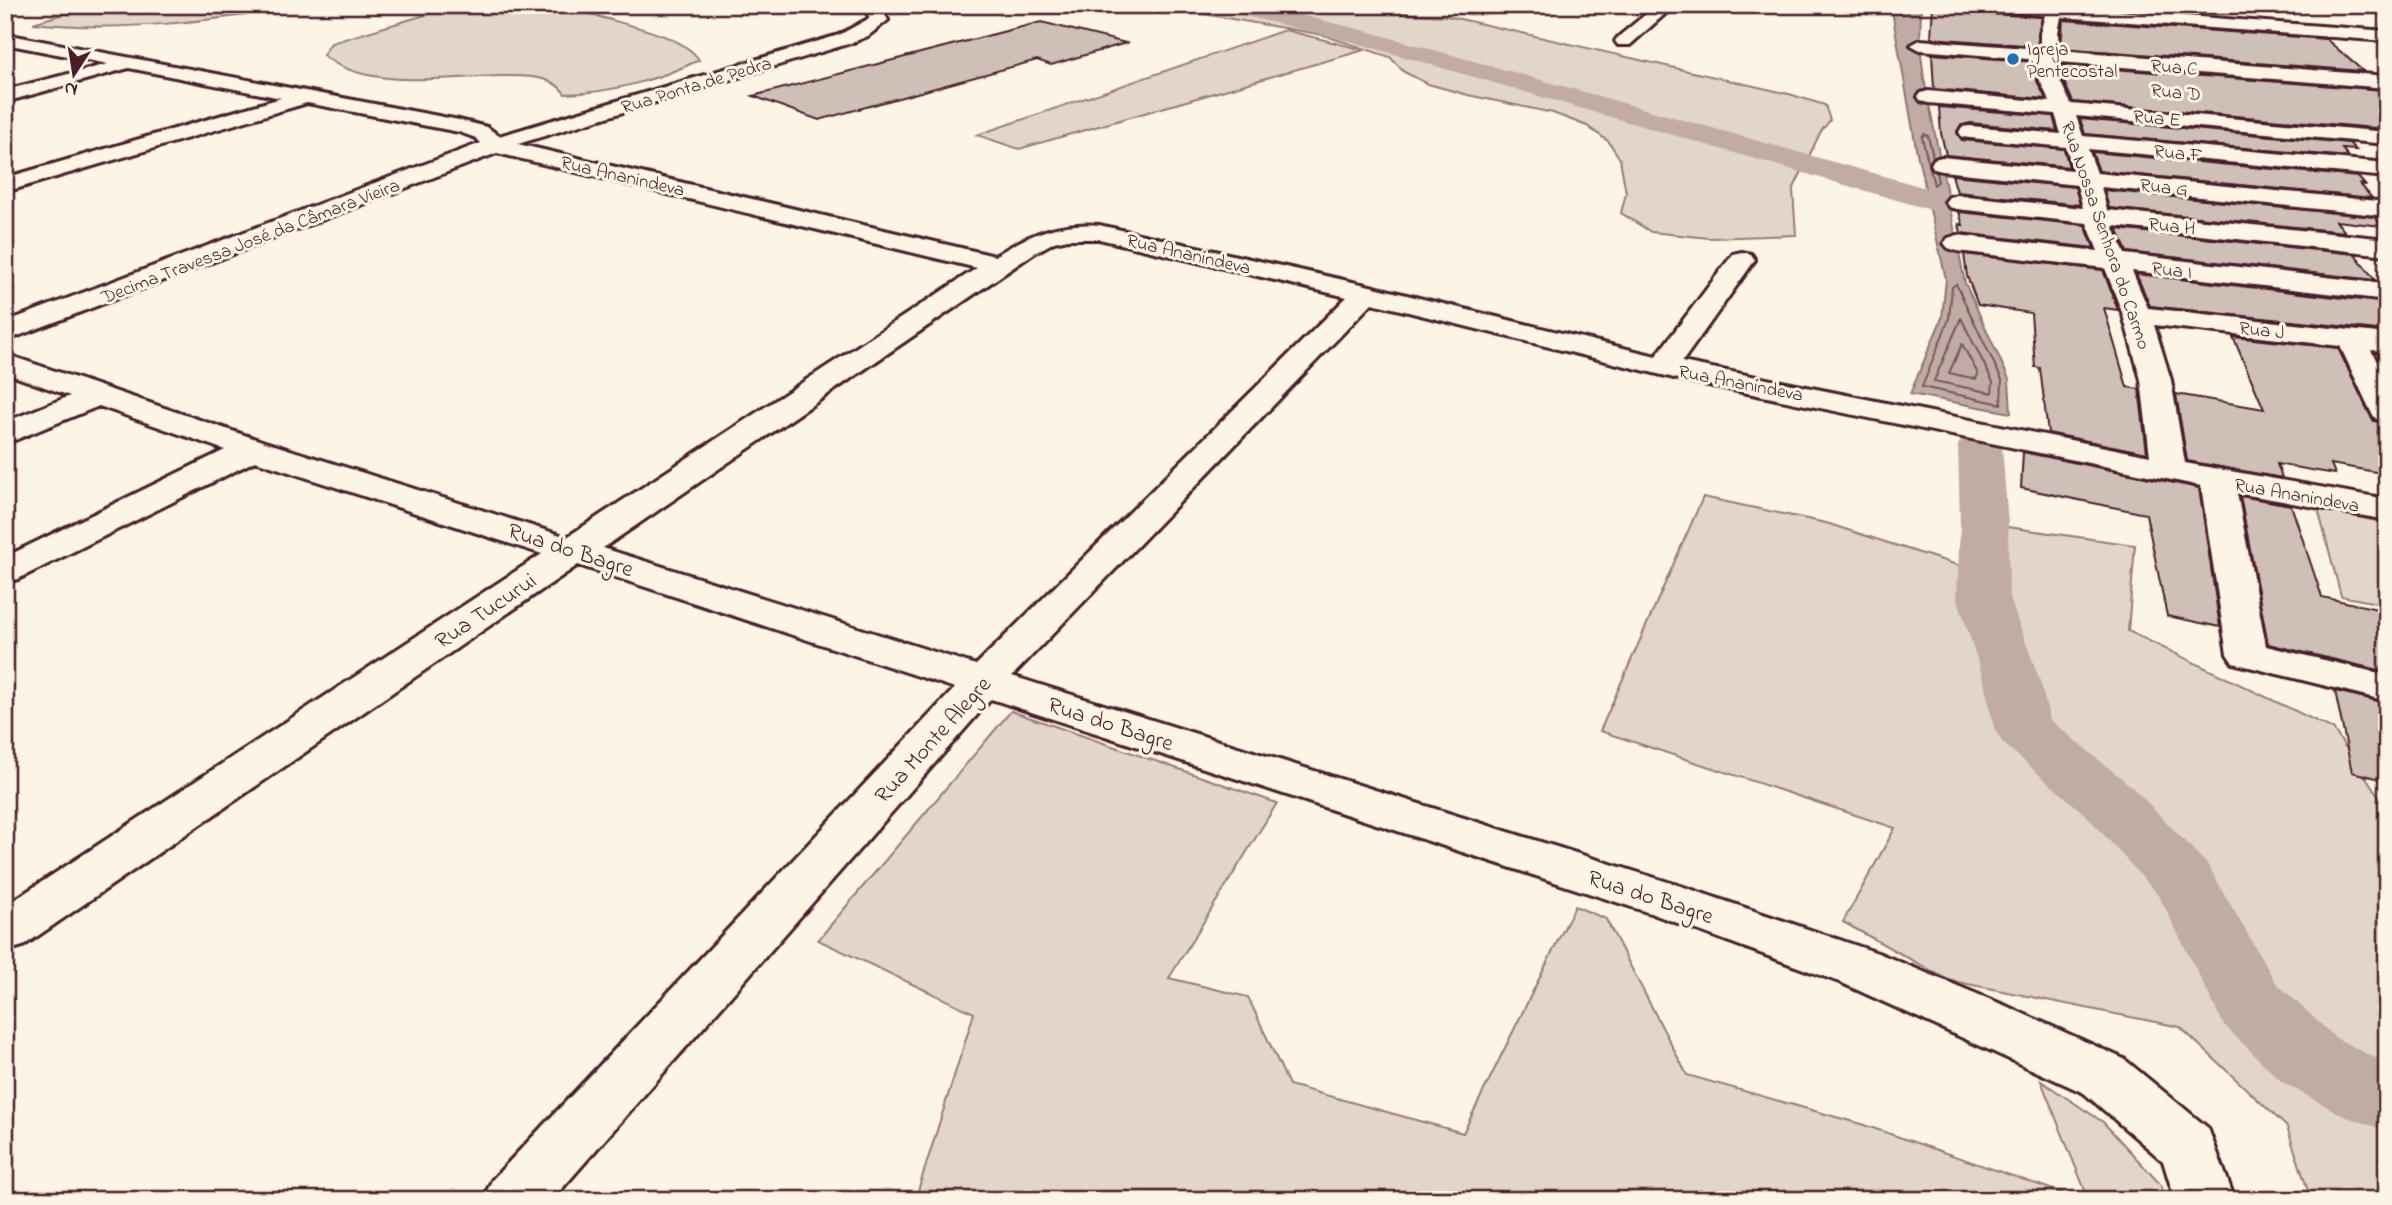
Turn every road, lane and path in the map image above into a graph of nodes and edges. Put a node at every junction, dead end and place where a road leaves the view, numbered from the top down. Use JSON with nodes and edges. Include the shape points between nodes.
{"nodes":[{"id":1,"x":870,"y":5,"type":"edge"},
{"id":2,"x":1667,"y":5,"type":"edge"},
{"id":3,"x":1972,"y":5,"type":"edge"},
{"id":4,"x":2281,"y":12,"type":"dead end"},
{"id":5,"x":2296,"y":30,"type":"junction"},
{"id":6,"x":2052,"y":36,"type":"edge"},
{"id":7,"x":2387,"y":36,"type":"edge"},
{"id":8,"x":5,"y":39,"type":"edge"},
{"id":9,"x":1624,"y":41,"type":"dead end"},
{"id":10,"x":1920,"y":45,"type":"dead end"},
{"id":11,"x":2320,"y":53,"type":"dead end"},
{"id":12,"x":134,"y":64,"type":"junction"},
{"id":13,"x":2024,"y":78,"type":"dead end"},
{"id":14,"x":2331,"y":78,"type":"junction"},
{"id":15,"x":2387,"y":82,"type":"edge"},
{"id":16,"x":2077,"y":83,"type":"dead end"},
{"id":17,"x":5,"y":96,"type":"edge"},
{"id":18,"x":1928,"y":97,"type":"dead end"},
{"id":19,"x":304,"y":98,"type":"junction"},
{"id":20,"x":2063,"y":108,"type":"junction"},
{"id":21,"x":1970,"y":132,"type":"dead end"},
{"id":22,"x":2363,"y":136,"type":"junction"},
{"id":23,"x":2387,"y":138,"type":"edge"},
{"id":24,"x":2075,"y":143,"type":"junction"},
{"id":25,"x":493,"y":145,"type":"junction"},
{"id":26,"x":1942,"y":164,"type":"dead end"},
{"id":27,"x":2378,"y":169,"type":"edge"},
{"id":28,"x":2087,"y":178,"type":"junction"},
{"id":29,"x":5,"y":185,"type":"edge"},
{"id":30,"x":2387,"y":201,"type":"edge"},
{"id":31,"x":1957,"y":202,"type":"dead end"},
{"id":32,"x":2387,"y":209,"type":"edge"},
{"id":33,"x":2097,"y":217,"type":"junction"},
{"id":34,"x":1957,"y":243,"type":"dead end"},
{"id":35,"x":2387,"y":247,"type":"edge"},
{"id":36,"x":1742,"y":260,"type":"dead end"},
{"id":37,"x":2114,"y":263,"type":"junction"},
{"id":38,"x":999,"y":265,"type":"junction"},
{"id":39,"x":2387,"y":292,"type":"edge"},
{"id":40,"x":1366,"y":293,"type":"junction"},
{"id":41,"x":2137,"y":315,"type":"junction"},
{"id":42,"x":5,"y":332,"type":"edge"},
{"id":43,"x":2351,"y":339,"type":"junction"},
{"id":44,"x":2387,"y":343,"type":"edge"},
{"id":45,"x":5,"y":363,"type":"edge"},
{"id":46,"x":1664,"y":366,"type":"junction"},
{"id":47,"x":98,"y":395,"type":"junction"},
{"id":48,"x":2387,"y":412,"type":"edge"},
{"id":49,"x":5,"y":434,"type":"edge"},
{"id":50,"x":253,"y":449,"type":"junction"},
{"id":51,"x":2169,"y":470,"type":"junction"},
{"id":52,"x":2217,"y":479,"type":"junction"},
{"id":53,"x":2387,"y":510,"type":"edge"},
{"id":54,"x":575,"y":550,"type":"junction"},
{"id":55,"x":5,"y":571,"type":"edge"},
{"id":56,"x":983,"y":682,"type":"junction"},
{"id":57,"x":2387,"y":688,"type":"edge"},
{"id":58,"x":5,"y":932,"type":"edge"},
{"id":59,"x":513,"y":1200,"type":"edge"},
{"id":60,"x":2205,"y":1200,"type":"edge"}],
"edges":[{"from":1,"to":25,"type":"street","name":"Rua Ponta de Pedra","via":[[879,20],[845,39]]},
{"from":2,"to":9,"type":"street"},
{"from":3,"to":6,"type":"street"},
{"from":4,"to":5,"type":"street","via":[[2283,23]]},
{"from":5,"to":6,"type":"street"},
{"from":5,"to":7,"type":"street"},
{"from":6,"to":10,"type":"street","name":"Rua C"},
{"from":6,"to":13,"type":"street"},
{"from":6,"to":14,"type":"street","name":"Rua C"},
{"from":6,"to":16,"type":"street"},
{"from":6,"to":20,"type":"street","name":"Rua Nossa Senhora do Carmo"},
{"from":8,"to":12,"type":"street","name":"Rua Ananindeva"},
{"from":11,"to":14,"type":"street"},
{"from":12,"to":17,"type":"street"},
{"from":12,"to":19,"type":"street","name":"Rua Ananindeva"},
{"from":14,"to":15,"type":"street","name":"Rua C"},
{"from":14,"to":22,"type":"street","via":[[2342,111]]},
{"from":18,"to":20,"type":"street","name":"Rua E"},
{"from":19,"to":25,"type":"street","name":"Rua Ananindeva","via":[[459,126],[481,132]]},
{"from":19,"to":29,"type":"street"},
{"from":20,"to":22,"type":"street","name":"Rua E"},
{"from":20,"to":24,"type":"street","name":"Rua Nossa Senhora do Carmo"},
{"from":21,"to":24,"type":"street","name":"Rua F"},
{"from":22,"to":23,"type":"street","name":"Rua E"},
{"from":22,"to":27,"type":"street"},
{"from":24,"to":27,"type":"street","name":"Rua F"},
{"from":24,"to":28,"type":"street","name":"Rua Nossa Senhora do Carmo"},
{"from":25,"to":38,"type":"street","name":"Rua Ananindeva"},
{"from":25,"to":42,"type":"street","name":"Decima Travessa José da Câmara Vieira"},
{"from":26,"to":28,"type":"street","name":"Rua G"},
{"from":27,"to":30,"type":"street"},
{"from":28,"to":32,"type":"street","name":"Rua G"},
{"from":28,"to":33,"type":"street","name":"Rua Nossa Senhora do Carmo"},
{"from":31,"to":33,"type":"street","name":"Rua H"},
{"from":33,"to":35,"type":"street","name":"Rua H"},
{"from":33,"to":37,"type":"street","name":"Rua Nossa Senhora do Carmo"},
{"from":34,"to":37,"type":"street","name":"Rua I"},
{"from":36,"to":46,"type":"street"},
{"from":37,"to":39,"type":"street","name":"Rua I"},
{"from":37,"to":41,"type":"street","name":"Rua Nossa Senhora do Carmo"},
{"from":38,"to":40,"type":"street","name":"Rua Ananindeva","via":[[1042,237],[1077,230]]},
{"from":38,"to":54,"type":"street","name":"Rua Tucurui"},
{"from":40,"to":46,"type":"street","name":"Rua Ananindeva"},
{"from":40,"to":56,"type":"street","name":"Rua Monte Alegre"},
{"from":41,"to":43,"type":"street","name":"Rua J"},
{"from":41,"to":51,"type":"street","name":"Rua Nossa Senhora do Carmo","via":[[2156,380]]},
{"from":43,"to":44,"type":"street","name":"Rua J"},
{"from":43,"to":48,"type":"street"},
{"from":45,"to":47,"type":"street","name":"Rua do Bagre"},
{"from":46,"to":51,"type":"street","name":"Rua Ananindeva"},
{"from":47,"to":49,"type":"street"},
{"from":47,"to":50,"type":"street","name":"Rua do Bagre"},
{"from":50,"to":54,"type":"street","name":"Rua do Bagre"},
{"from":50,"to":55,"type":"street"},
{"from":51,"to":52,"type":"street","name":"Rua Ananindeva"},
{"from":52,"to":53,"type":"street","name":"Rua Ananindeva"},
{"from":52,"to":57,"type":"street","via":[[2248,654]]},
{"from":54,"to":56,"type":"street","name":"Rua do Bagre"},
{"from":54,"to":58,"type":"street","name":"Rua Tucurui"},
{"from":56,"to":59,"type":"street","name":"Rua Monte Alegre"},
{"from":56,"to":60,"type":"street","name":"Rua do Bagre","via":[[1667,900],[1860,968],[2104,1076],[2187,1146]]}]}
